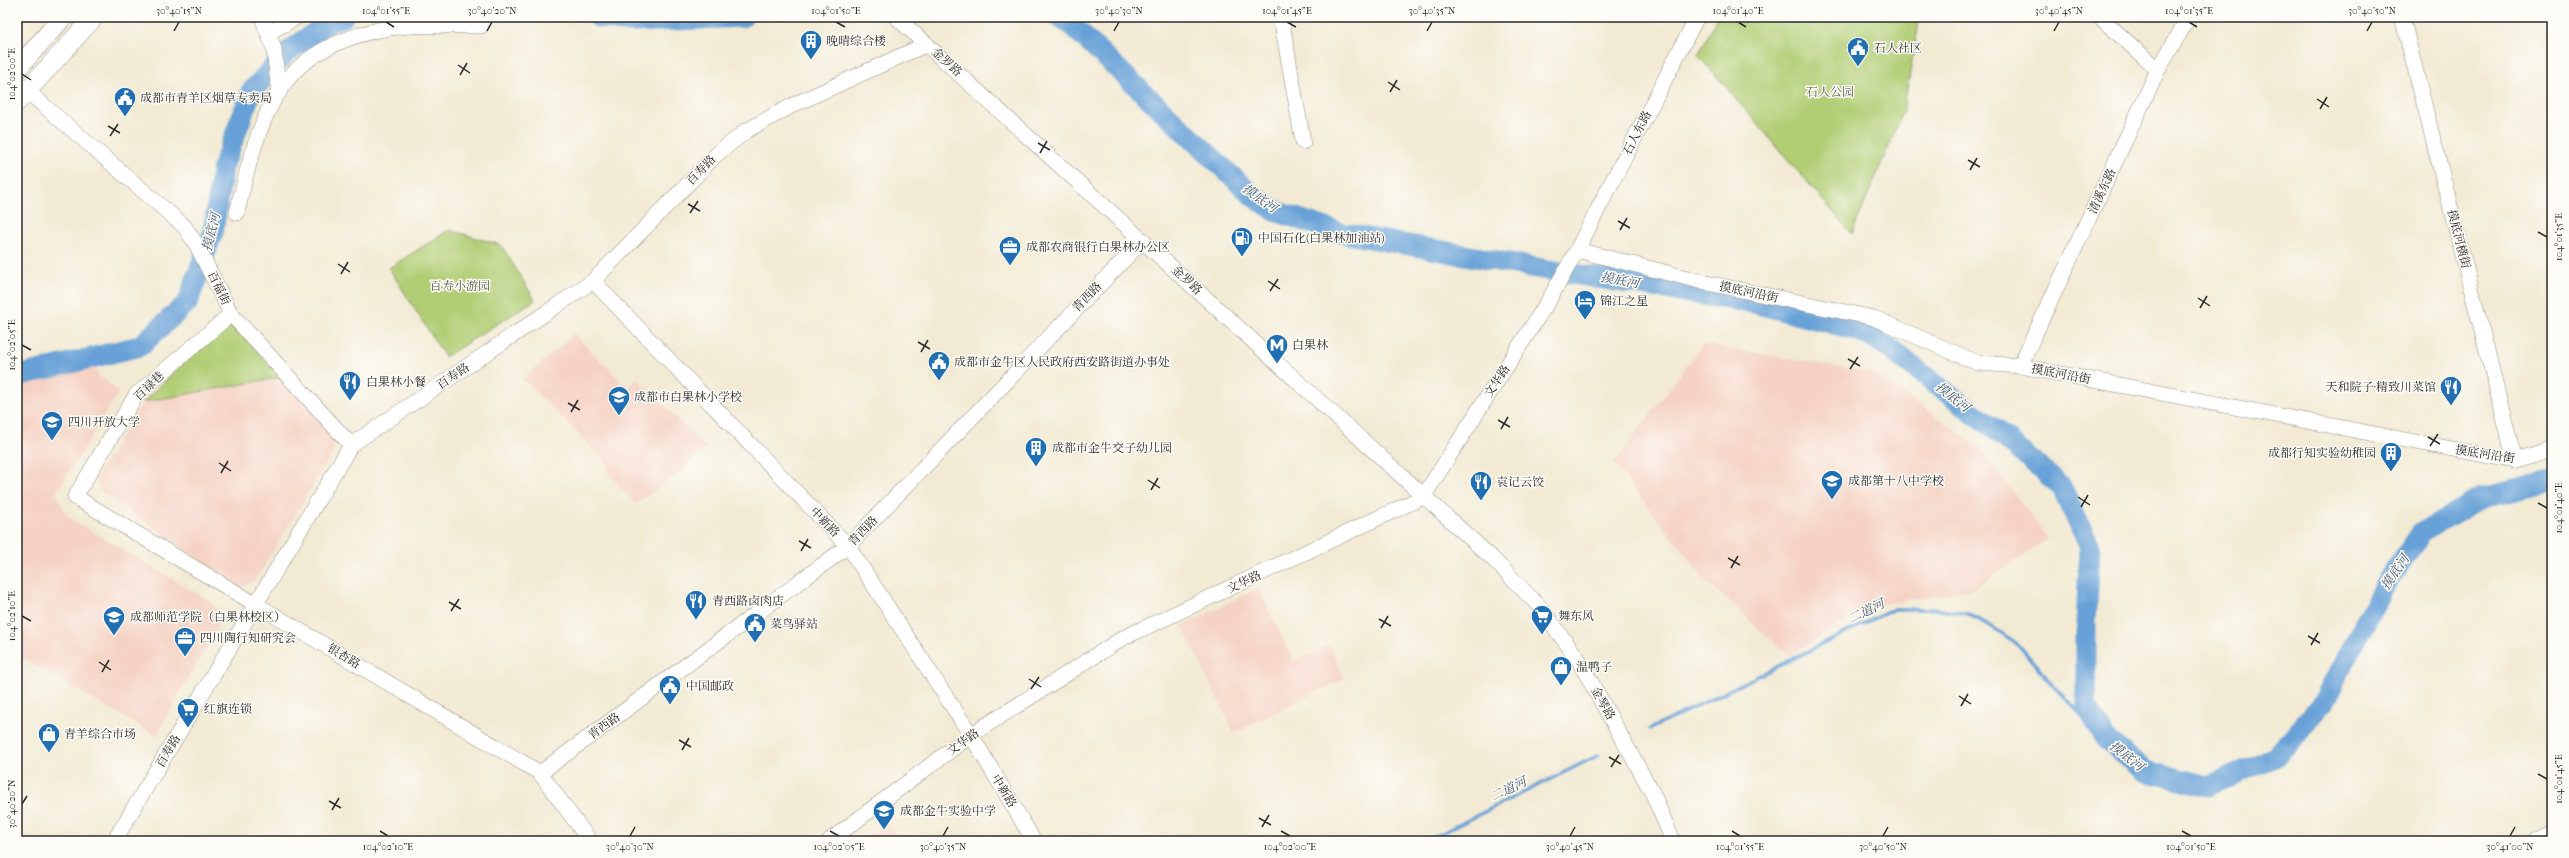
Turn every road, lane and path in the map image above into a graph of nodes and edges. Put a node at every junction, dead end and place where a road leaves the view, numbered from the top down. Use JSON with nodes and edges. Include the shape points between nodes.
{"nodes":[{"id":1,"x":63,"y":17,"type":"edge"},
{"id":2,"x":94,"y":17,"type":"edge"},
{"id":3,"x":262,"y":17,"type":"edge"},
{"id":4,"x":297,"y":17,"type":"edge"},
{"id":5,"x":896,"y":17,"type":"edge"},
{"id":6,"x":1280,"y":17,"type":"edge"},
{"id":7,"x":1697,"y":17,"type":"edge"},
{"id":8,"x":2100,"y":17,"type":"edge"},
{"id":9,"x":2189,"y":17,"type":"edge"},
{"id":10,"x":2402,"y":17,"type":"edge"},
{"id":11,"x":481,"y":18,"type":"edge"},
{"id":12,"x":268,"y":33,"type":"junction"},
{"id":13,"x":927,"y":44,"type":"junction"},
{"id":14,"x":17,"y":68,"type":"edge"},
{"id":15,"x":2158,"y":70,"type":"junction"},
{"id":16,"x":278,"y":88,"type":"junction"},
{"id":17,"x":22,"y":97,"type":"edge"},
{"id":18,"x":1303,"y":142,"type":"dead end"},
{"id":19,"x":237,"y":213,"type":"dead end"},
{"id":20,"x":1142,"y":240,"type":"junction"},
{"id":21,"x":1577,"y":250,"type":"junction"},
{"id":22,"x":593,"y":281,"type":"junction"},
{"id":23,"x":231,"y":314,"type":"junction"},
{"id":24,"x":2020,"y":366,"type":"junction"},
{"id":25,"x":351,"y":444,"type":"junction"},
{"id":26,"x":2552,"y":450,"type":"edge"},
{"id":27,"x":2515,"y":461,"type":"junction"},
{"id":28,"x":75,"y":497,"type":"joint"},
{"id":29,"x":1423,"y":497,"type":"junction"},
{"id":30,"x":848,"y":546,"type":"junction"},
{"id":31,"x":256,"y":603,"type":"junction"},
{"id":32,"x":971,"y":735,"type":"junction"},
{"id":33,"x":540,"y":773,"type":"junction"},
{"id":34,"x":2552,"y":835,"type":"edge"},
{"id":35,"x":114,"y":841,"type":"edge"},
{"id":36,"x":590,"y":841,"type":"edge"},
{"id":37,"x":830,"y":841,"type":"edge"},
{"id":38,"x":1034,"y":841,"type":"edge"},
{"id":39,"x":1673,"y":841,"type":"edge"},
{"id":40,"x":2538,"y":841,"type":"edge"}],
"edges":[{"from":1,"to":14,"type":"main road"},
{"from":2,"to":17,"type":"main road"},
{"from":3,"to":12,"type":"street"},
{"from":4,"to":12,"type":"street"},
{"from":5,"to":13,"type":"street","name":"金罗路"},
{"from":6,"to":18,"type":"street"},
{"from":7,"to":21,"type":"street","name":"石人东路"},
{"from":8,"to":15,"type":"street"},
{"from":9,"to":15,"type":"street","name":"清溪东路"},
{"from":10,"to":27,"type":"street","name":"摸底河横街"},
{"from":11,"to":16,"type":"street","via":[[481,26],[410,26],[360,34],[325,50],[299,68]]},
{"from":12,"to":16,"type":"street","via":[[274,49]]},
{"from":13,"to":20,"type":"street","name":"金罗路"},
{"from":13,"to":22,"type":"street","name":"百寿路","via":[[793,105],[746,130],[718,153]]},
{"from":15,"to":24,"type":"street","name":"清溪东路"},
{"from":16,"to":19,"type":"street","via":[[250,154]]},
{"from":17,"to":23,"type":"street","name":"百福街","via":[[184,226],[196,244]]},
{"from":20,"to":29,"type":"street","name":"金罗路"},
{"from":20,"to":30,"type":"street","name":"青西路"},
{"from":21,"to":24,"type":"street","name":"摸底河沿街","via":[[1707,283],[1874,318],[1978,363]]},
{"from":21,"to":29,"type":"street","name":"文华路","via":[[1549,300]]},
{"from":22,"to":25,"type":"street","name":"百寿路"},
{"from":22,"to":30,"type":"street","name":"中新路"},
{"from":23,"to":25,"type":"street","name":"百福街"},
{"from":23,"to":28,"type":"street","name":"百禄巷","via":[[136,395]]},
{"from":24,"to":27,"type":"street","name":"摸底河沿街"},
{"from":25,"to":31,"type":"street","name":"百寿路"},
{"from":26,"to":27,"type":"street","name":"摸底河沿街"},
{"from":28,"to":31,"type":"street","name":"银杏路"},
{"from":29,"to":32,"type":"street","name":"文华路","via":[[1123,638]]},
{"from":29,"to":39,"type":"street","name":"金琴路","via":[[1492,558],[1534,601],[1578,659],[1654,794]]},
{"from":30,"to":32,"type":"street","name":"中新路"},
{"from":30,"to":33,"type":"street","name":"青西路"},
{"from":31,"to":33,"type":"street","name":"银杏路"},
{"from":31,"to":35,"type":"street","name":"百寿路"},
{"from":32,"to":37,"type":"street","name":"文华路"},
{"from":32,"to":38,"type":"street","name":"中新路"},
{"from":33,"to":36,"type":"street","name":"银杏路"},
{"from":34,"to":40,"type":"main road"}]}
